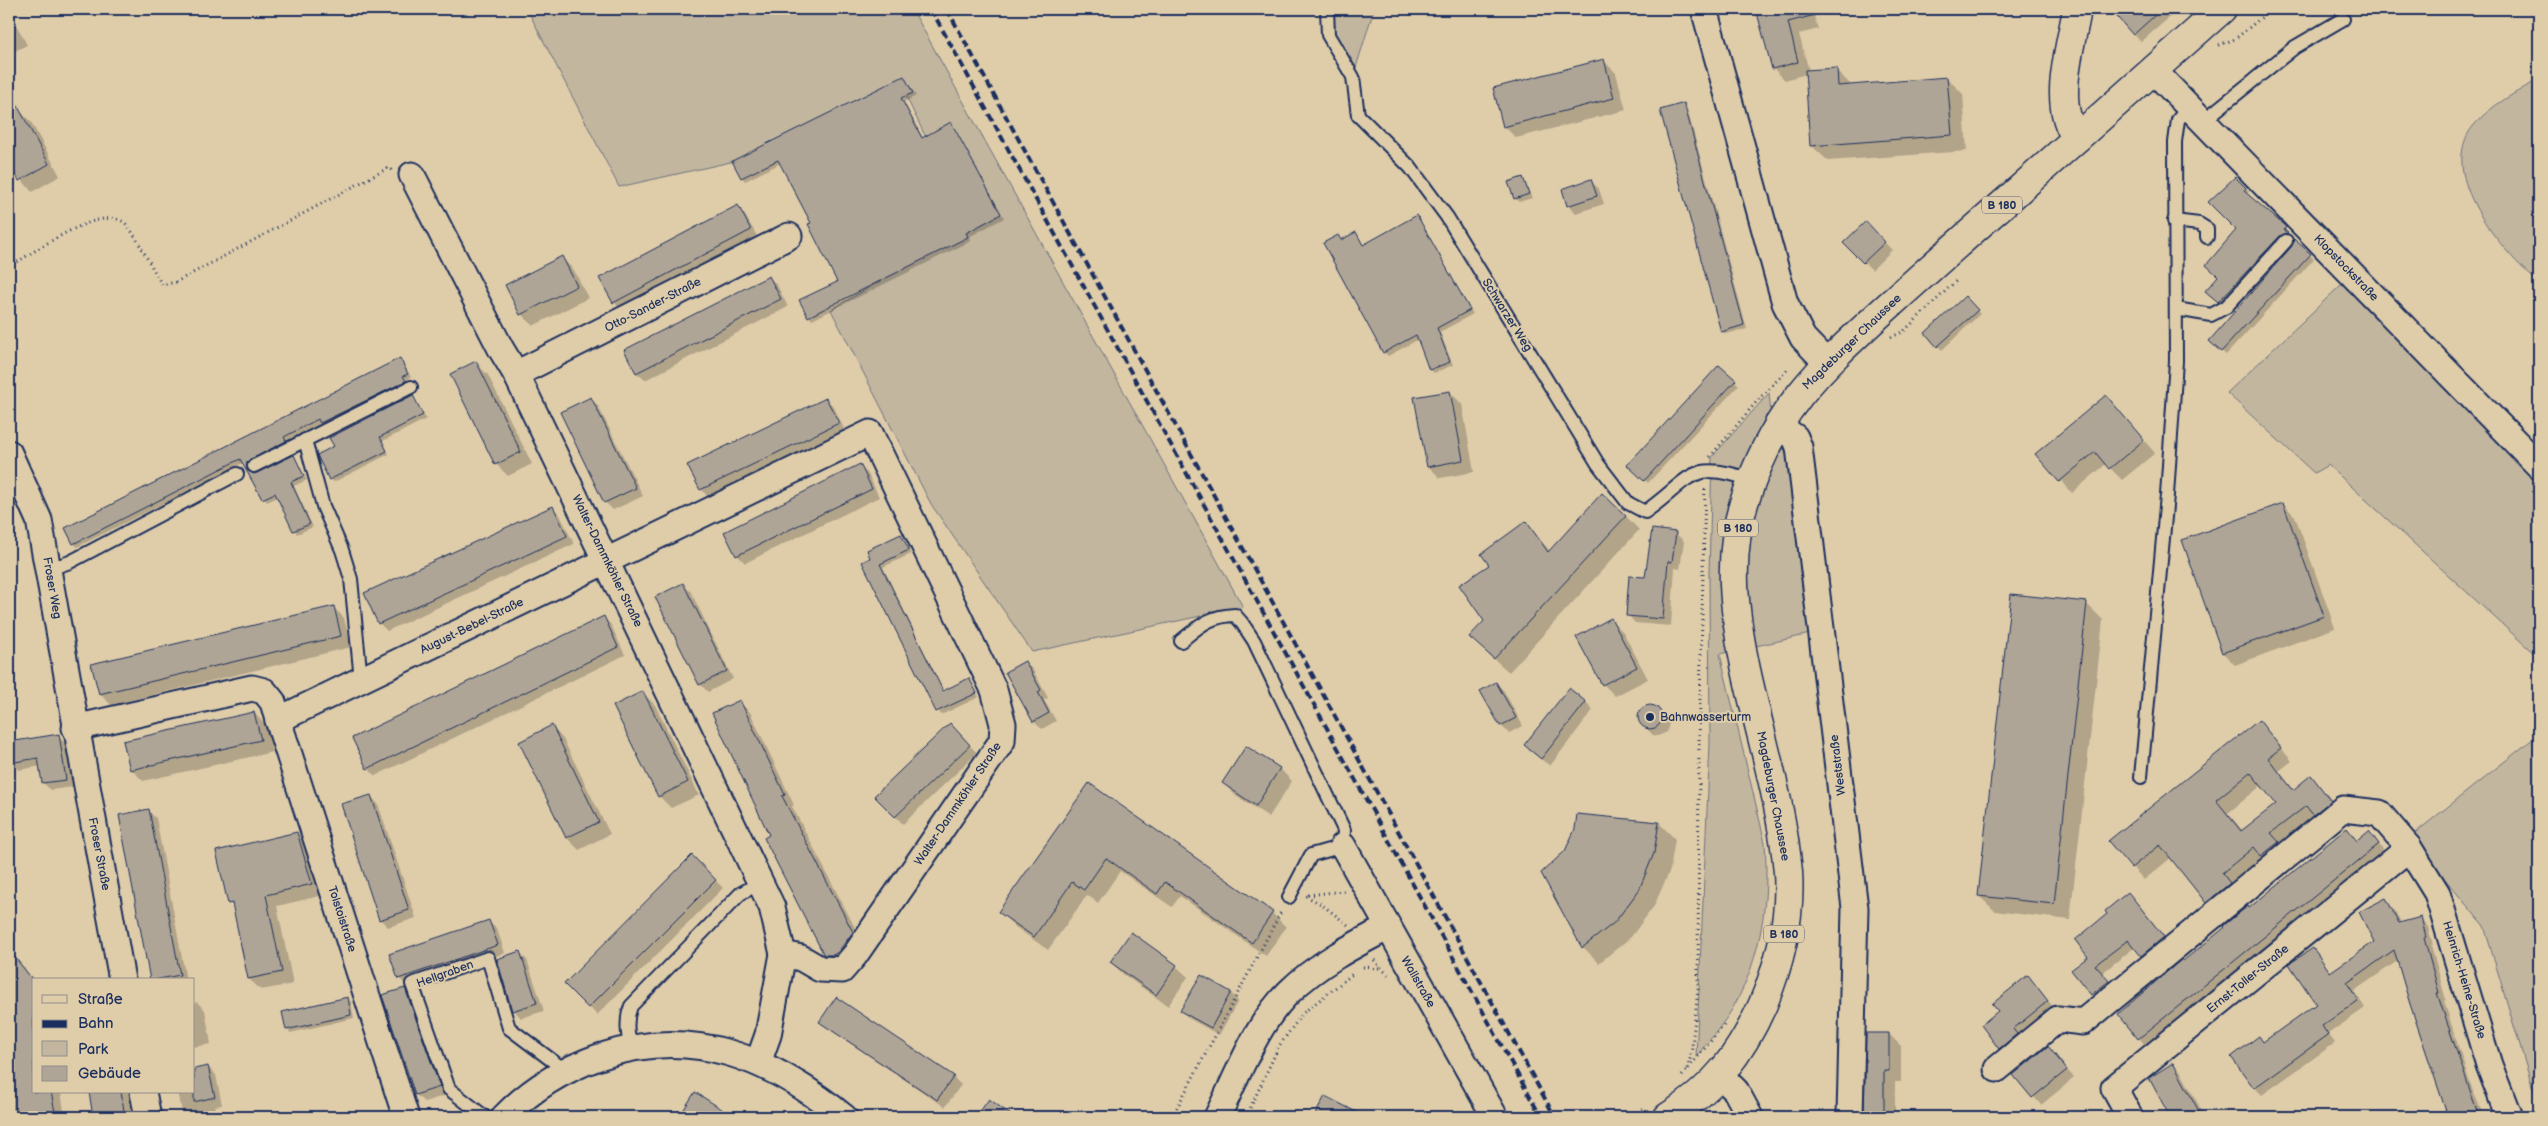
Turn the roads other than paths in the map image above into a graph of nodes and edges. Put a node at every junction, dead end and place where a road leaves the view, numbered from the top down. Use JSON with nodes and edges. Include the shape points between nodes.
{"nodes":[{"id":1,"x":1327,"y":9,"type":"edge"},
{"id":2,"x":1704,"y":9,"type":"edge"},
{"id":3,"x":2077,"y":9,"type":"edge"},
{"id":4,"x":2222,"y":9,"type":"edge"},
{"id":5,"x":2344,"y":19,"type":"dead end"},
{"id":6,"x":2153,"y":70,"type":"junction"},
{"id":7,"x":2196,"y":114,"type":"junction"},
{"id":8,"x":2077,"y":138,"type":"junction"},
{"id":9,"x":412,"y":175,"type":"road end"},
{"id":10,"x":2174,"y":221,"type":"junction"},
{"id":11,"x":789,"y":236,"type":"dead end"},
{"id":12,"x":2207,"y":237,"type":"dead end"},
{"id":13,"x":2286,"y":240,"type":"dead end"},
{"id":14,"x":2176,"y":309,"type":"junction"},
{"id":15,"x":1818,"y":355,"type":"junction"},
{"id":16,"x":516,"y":374,"type":"junction"},
{"id":17,"x":411,"y":387,"type":"dead end"},
{"id":18,"x":1777,"y":425,"type":"junction"},
{"id":19,"x":870,"y":433,"type":"joint"},
{"id":20,"x":305,"y":440,"type":"junction"},
{"id":21,"x":9,"y":453,"type":"edge"},
{"id":22,"x":254,"y":466,"type":"dead end"},
{"id":23,"x":2539,"y":466,"type":"edge"},
{"id":24,"x":237,"y":474,"type":"dead end"},
{"id":25,"x":1751,"y":480,"type":"junction"},
{"id":26,"x":607,"y":560,"type":"junction"},
{"id":27,"x":49,"y":569,"type":"junction"},
{"id":28,"x":1181,"y":641,"type":"dead end"},
{"id":29,"x":361,"y":680,"type":"junction"},
{"id":30,"x":278,"y":720,"type":"junction"},
{"id":31,"x":75,"y":728,"type":"junction"},
{"id":32,"x":2142,"y":777,"type":"dead end"},
{"id":33,"x":1343,"y":846,"type":"junction"},
{"id":34,"x":2409,"y":848,"type":"junction"},
{"id":35,"x":760,"y":882,"type":"junction"},
{"id":36,"x":1290,"y":897,"type":"road end"},
{"id":37,"x":1387,"y":928,"type":"junction"},
{"id":38,"x":783,"y":954,"type":"junction"},
{"id":39,"x":122,"y":978,"type":"edge"},
{"id":40,"x":630,"y":1048,"type":"junction"},
{"id":41,"x":758,"y":1063,"type":"junction"},
{"id":42,"x":1997,"y":1069,"type":"dead end"},
{"id":43,"x":566,"y":1071,"type":"junction"},
{"id":44,"x":1720,"y":1075,"type":"junction"},
{"id":45,"x":143,"y":1094,"type":"edge"},
{"id":46,"x":1658,"y":1112,"type":"edge"},
{"id":47,"x":1850,"y":1116,"type":"edge"},
{"id":48,"x":148,"y":1117,"type":"edge"},
{"id":49,"x":406,"y":1117,"type":"edge"},
{"id":50,"x":485,"y":1117,"type":"edge"},
{"id":51,"x":504,"y":1117,"type":"edge"},
{"id":52,"x":844,"y":1117,"type":"edge"},
{"id":53,"x":1217,"y":1117,"type":"edge"},
{"id":54,"x":1495,"y":1117,"type":"edge"},
{"id":55,"x":1750,"y":1117,"type":"edge"},
{"id":56,"x":2130,"y":1117,"type":"edge"},
{"id":57,"x":2509,"y":1117,"type":"edge"}],
"edges":[{"from":1,"to":25,"type":"lane","name":"Schwarzer Weg","via":[[1328,35],[1353,77],[1358,115],[1410,167],[1447,217],[1598,464],[1628,503],[1645,512],[1695,472],[1732,474]]},
{"from":2,"to":15,"type":"street","via":[[1776,276],[1796,327]]},
{"from":3,"to":8,"type":"main road","via":[[2063,95],[2066,120]]},
{"from":4,"to":6,"type":"main road","name":"Magdeburger Chaussee","number":"B 180"},
{"from":5,"to":7,"type":"lane","via":[[2295,47]]},
{"from":6,"to":7,"type":"street","name":"Klopstockstraße"},
{"from":6,"to":8,"type":"main road","name":"Magdeburger Chaussee","number":"B 180"},
{"from":7,"to":10,"type":"lane","via":[[2178,120]]},
{"from":7,"to":23,"type":"street","name":"Klopstockstraße"},
{"from":8,"to":15,"type":"main road","name":"Magdeburger Chaussee","number":"B 180","via":[[1926,271]]},
{"from":9,"to":16,"type":"street","name":"Walter-Dammköhler Straße"},
{"from":10,"to":12,"type":"lane","via":[[2199,224],[2207,229]]},
{"from":10,"to":14,"type":"lane"},
{"from":11,"to":16,"type":"street","name":"Otto-Sander-Straße"},
{"from":13,"to":14,"type":"lane","via":[[2226,307],[2211,315]]},
{"from":14,"to":32,"type":"lane","via":[[2176,361],[2167,495]]},
{"from":15,"to":18,"type":"main road","name":"Magdeburger Chaussee","number":"B 180","via":[[1801,391]]},
{"from":16,"to":26,"type":"street","name":"Walter-Dammköhler Straße"},
{"from":17,"to":20,"type":"lane"},
{"from":18,"to":25,"type":"main road","name":"Magdeburger Chaussee","number":"B 180"},
{"from":18,"to":47,"type":"street","name":"Weststraße","via":[[1795,437],[1799,447],[1855,908]]},
{"from":19,"to":26,"type":"street","name":"August-Bebel-Straße"},
{"from":19,"to":38,"type":"street","name":"Walter-Dammköhler Straße","via":[[994,690],[1003,724],[1002,741],[842,970],[820,969],[801,958]]},
{"from":20,"to":22,"type":"lane"},
{"from":20,"to":29,"type":"lane","via":[[323,506],[351,579]]},
{"from":21,"to":27,"type":"street","name":"Froser Weg","via":[[39,520]]},
{"from":24,"to":27,"type":"lane","via":[[70,562]]},
{"from":25,"to":44,"type":"main road","name":"Magdeburger Chaussee","number":"B 180","via":[[1736,541],[1735,604],[1780,821],[1788,871],[1787,908],[1778,965],[1766,995],[1738,1050]]},
{"from":26,"to":29,"type":"street","name":"August-Bebel-Straße"},
{"from":26,"to":35,"type":"street","name":"Walter-Dammköhler Straße"},
{"from":27,"to":31,"type":"street","name":"Froser Weg"},
{"from":28,"to":33,"type":"lane","via":[[1206,621],[1218,616],[1235,615],[1242,623],[1344,830]]},
{"from":29,"to":30,"type":"street","name":"August-Bebel-Straße"},
{"from":30,"to":31,"type":"street","via":[[273,702],[264,691],[252,688]]},
{"from":30,"to":49,"type":"street","name":"Tolstoistraße"},
{"from":31,"to":39,"type":"street","name":"Froser Straße"},
{"from":33,"to":36,"type":"lane","via":[[1311,855]]},
{"from":33,"to":37,"type":"street","name":"Wallstraße"},
{"from":34,"to":42,"type":"street","name":"Heinrich-Heine-Straße","via":[[2379,813],[2344,809],[2083,1022],[2058,1019]]},
{"from":34,"to":56,"type":"street","name":"Ernst-Toller-Straße","via":[[2114,1088]]},
{"from":34,"to":57,"type":"street","name":"Heinrich-Heine-Straße","via":[[2438,893],[2489,1065]]},
{"from":35,"to":38,"type":"street","name":"Walter-Dammköhler Straße","via":[[774,916]]},
{"from":35,"to":40,"type":"lane","via":[[740,894],[631,1006],[627,1015]]},
{"from":37,"to":53,"type":"street","via":[[1307,976],[1288,993],[1271,1014]]},
{"from":37,"to":54,"type":"street","name":"Wallstraße"},
{"from":38,"to":41,"type":"street","name":"Walter-Dammköhler Straße","via":[[768,1035]]},
{"from":40,"to":41,"type":"street","via":[[654,1044],[699,1045]]},
{"from":40,"to":43,"type":"street"},
{"from":41,"to":52,"type":"street","via":[[804,1088]]},
{"from":43,"to":50,"type":"lane","name":"Hellgraben","via":[[510,1028],[488,958],[412,984],[449,1089]]},
{"from":43,"to":51,"type":"street","via":[[532,1091]]},
{"from":44,"to":46,"type":"main road","name":"Magdeburger Chaussee","number":"B 180","via":[[1697,1099]]},
{"from":44,"to":55,"type":"street","via":[[1736,1091]]},
{"from":45,"to":48,"type":"street"}]}
